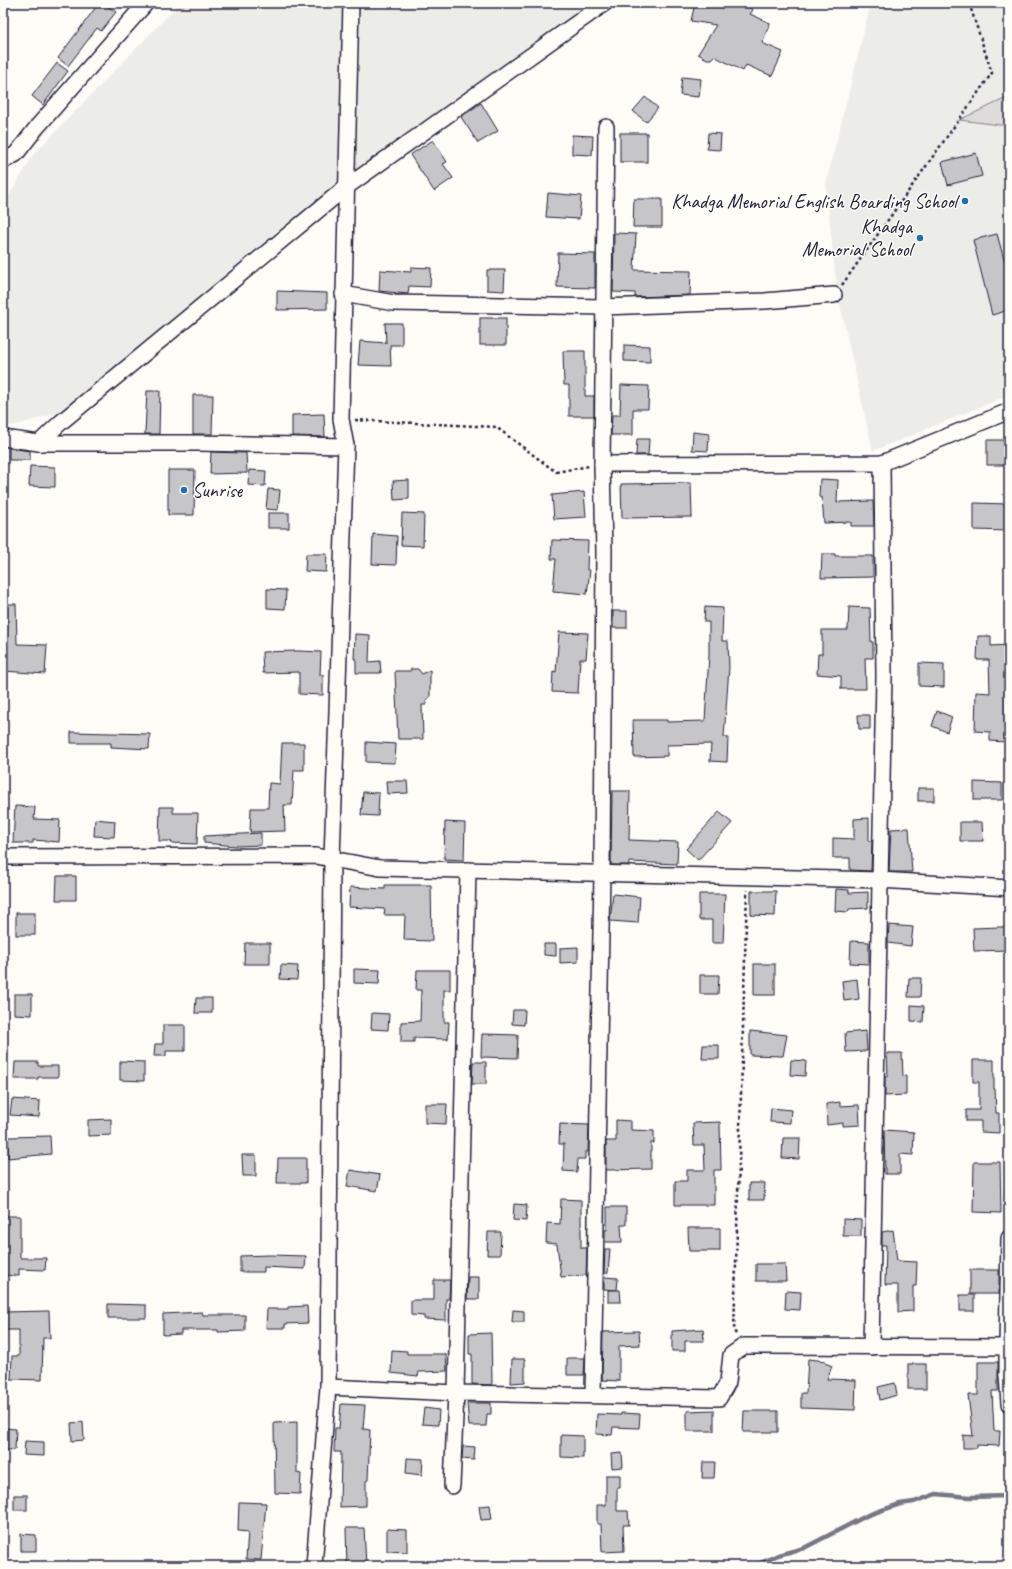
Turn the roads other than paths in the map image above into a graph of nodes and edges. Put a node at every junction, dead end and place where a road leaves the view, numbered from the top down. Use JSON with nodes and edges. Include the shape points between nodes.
{"nodes":[{"id":1,"x":146,"y":3,"type":"edge"},
{"id":2,"x":351,"y":3,"type":"edge"},
{"id":3,"x":605,"y":3,"type":"edge"},
{"id":4,"x":606,"y":127,"type":"dead end"},
{"id":5,"x":3,"y":161,"type":"edge"},
{"id":6,"x":345,"y":188,"type":"junction"},
{"id":7,"x":343,"y":294,"type":"junction"},
{"id":8,"x":834,"y":296,"type":"road end"},
{"id":9,"x":603,"y":307,"type":"junction"},
{"id":10,"x":1009,"y":410,"type":"edge"},
{"id":11,"x":3,"y":438,"type":"edge"},
{"id":12,"x":39,"y":443,"type":"junction"},
{"id":13,"x":346,"y":446,"type":"junction"},
{"id":14,"x":882,"y":463,"type":"junction"},
{"id":15,"x":602,"y":464,"type":"junction"},
{"id":16,"x":3,"y":856,"type":"edge"},
{"id":17,"x":332,"y":859,"type":"junction"},
{"id":18,"x":468,"y":870,"type":"junction"},
{"id":19,"x":602,"y":873,"type":"junction"},
{"id":20,"x":880,"y":880,"type":"junction"},
{"id":21,"x":1009,"y":888,"type":"edge"},
{"id":22,"x":1009,"y":1238,"type":"edge"},
{"id":23,"x":871,"y":1347,"type":"junction"},
{"id":24,"x":1007,"y":1347,"type":"junction"},
{"id":25,"x":1008,"y":1375,"type":"edge"},
{"id":26,"x":328,"y":1387,"type":"junction"},
{"id":27,"x":456,"y":1393,"type":"junction"},
{"id":28,"x":593,"y":1395,"type":"junction"},
{"id":29,"x":1009,"y":1404,"type":"edge"},
{"id":30,"x":452,"y":1486,"type":"dead end"},
{"id":31,"x":314,"y":1566,"type":"edge"}],
"edges":[{"from":1,"to":5,"type":"street","via":[[16,154]]},
{"from":2,"to":6,"type":"street"},
{"from":3,"to":6,"type":"street"},
{"from":4,"to":9,"type":"street"},
{"from":6,"to":7,"type":"street"},
{"from":6,"to":12,"type":"street","via":[[60,422]]},
{"from":7,"to":9,"type":"street","via":[[394,303]]},
{"from":7,"to":13,"type":"street","via":[[341,419]]},
{"from":8,"to":9,"type":"street"},
{"from":9,"to":15,"type":"street"},
{"from":10,"to":14,"type":"street"},
{"from":11,"to":12,"type":"street"},
{"from":12,"to":13,"type":"street"},
{"from":13,"to":17,"type":"street"},
{"from":14,"to":15,"type":"street"},
{"from":14,"to":20,"type":"street","via":[[884,677]]},
{"from":15,"to":19,"type":"street"},
{"from":16,"to":17,"type":"street","via":[[316,856]]},
{"from":17,"to":18,"type":"street","via":[[380,868]]},
{"from":17,"to":26,"type":"street"},
{"from":18,"to":19,"type":"street"},
{"from":18,"to":27,"type":"street"},
{"from":19,"to":20,"type":"street"},
{"from":19,"to":28,"type":"street"},
{"from":20,"to":21,"type":"street"},
{"from":20,"to":23,"type":"street"},
{"from":22,"to":24,"type":"street"},
{"from":23,"to":24,"type":"street"},
{"from":23,"to":28,"type":"street","via":[[744,1346],[731,1355],[728,1382],[719,1398]]},
{"from":24,"to":25,"type":"street"},
{"from":25,"to":29,"type":"street"},
{"from":26,"to":27,"type":"street"},
{"from":26,"to":31,"type":"street"},
{"from":27,"to":28,"type":"street"},
{"from":27,"to":30,"type":"street"}]}
